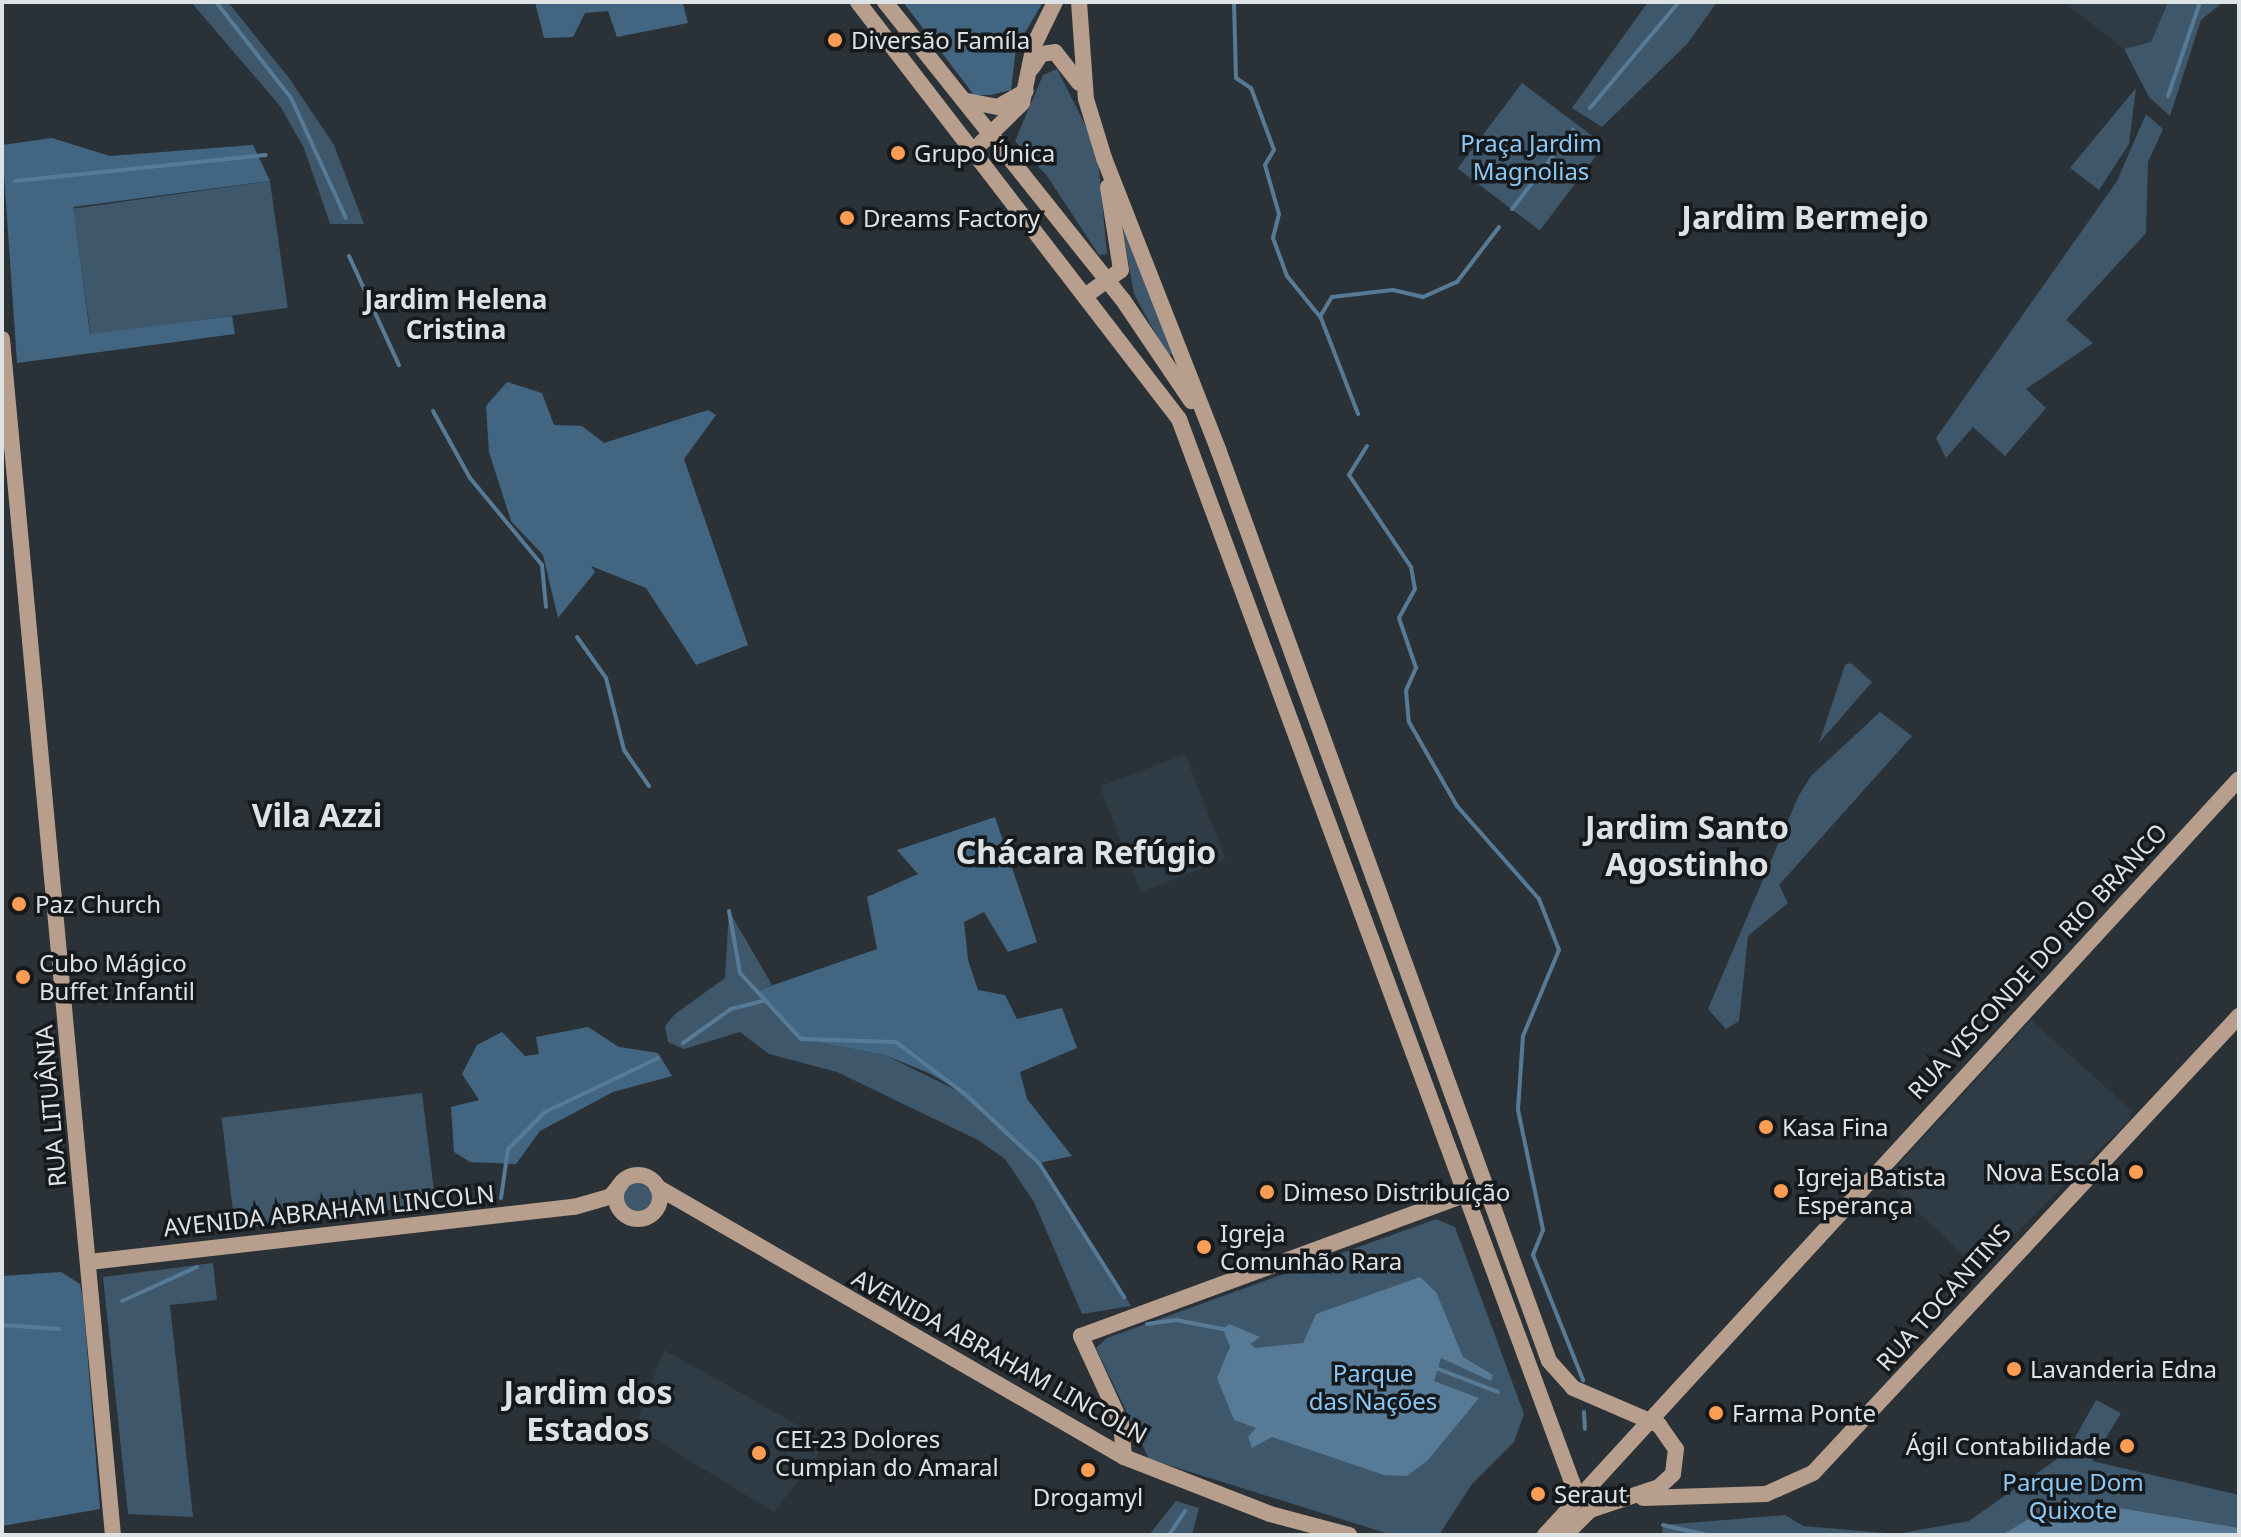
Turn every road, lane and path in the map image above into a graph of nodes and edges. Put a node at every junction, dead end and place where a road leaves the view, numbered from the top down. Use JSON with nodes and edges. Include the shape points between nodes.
{"nodes":[{"id":1,"x":858,"y":2,"type":"edge"},
{"id":2,"x":885,"y":2,"type":"edge"},
{"id":3,"x":1055,"y":2,"type":"edge"},
{"id":4,"x":1079,"y":2,"type":"edge"},
{"id":5,"x":1031,"y":72,"type":"junction"},
{"id":6,"x":1028,"y":90,"type":"junction"},
{"id":7,"x":1086,"y":99,"type":"junction"},
{"id":8,"x":966,"y":100,"type":"junction"},
{"id":9,"x":995,"y":136,"type":"junction"},
{"id":10,"x":973,"y":151,"type":"junction"},
{"id":11,"x":1104,"y":158,"type":"junction"},
{"id":12,"x":1109,"y":283,"type":"junction"},
{"id":13,"x":1085,"y":296,"type":"junction"},
{"id":14,"x":2,"y":339,"type":"edge"},
{"id":15,"x":1230,"y":486,"type":"junction"},
{"id":16,"x":2239,"y":779,"type":"edge"},
{"id":17,"x":2239,"y":1016,"type":"edge"},
{"id":18,"x":657,"y":1187,"type":"junction"},
{"id":19,"x":618,"y":1188,"type":"junction"},
{"id":20,"x":1466,"y":1194,"type":"junction"},
{"id":21,"x":574,"y":1207,"type":"junction"},
{"id":22,"x":686,"y":1207,"type":"junction"},
{"id":23,"x":654,"y":1211,"type":"junction"},
{"id":24,"x":623,"y":1213,"type":"junction"},
{"id":25,"x":89,"y":1262,"type":"junction"},
{"id":26,"x":1645,"y":1418,"type":"junction"},
{"id":27,"x":1124,"y":1457,"type":"junction"},
{"id":28,"x":1576,"y":1493,"type":"junction"},
{"id":29,"x":1629,"y":1498,"type":"junction"},
{"id":30,"x":113,"y":1535,"type":"edge"},
{"id":31,"x":1349,"y":1535,"type":"edge"},
{"id":32,"x":1545,"y":1535,"type":"edge"},
{"id":33,"x":1565,"y":1535,"type":"edge"}],
"edges":[{"from":1,"to":10,"type":"main road"},
{"from":2,"to":8,"type":"main road"},
{"from":3,"to":5,"type":"main road","via":[[1034,45]]},
{"from":4,"to":7,"type":"main road"},
{"from":5,"to":6,"type":"main road"},
{"from":5,"to":7,"type":"main road","via":[[1041,54],[1055,52]]},
{"from":6,"to":8,"type":"main road","via":[[998,107]]},
{"from":6,"to":9,"type":"main road"},
{"from":7,"to":11,"type":"main road"},
{"from":8,"to":9,"type":"main road"},
{"from":9,"to":10,"type":"main road"},
{"from":9,"to":12,"type":"main road"},
{"from":10,"to":13,"type":"main road"},
{"from":11,"to":12,"type":"main road","via":[[1121,270]]},
{"from":11,"to":15,"type":"main road"},
{"from":12,"to":13,"type":"main road"},
{"from":12,"to":15,"type":"main road","via":[[1195,407]]},
{"from":13,"to":20,"type":"main road","via":[[1155,382],[1199,466]]},
{"from":14,"to":25,"type":"main road","name":"RUA LITUÂNIA"},
{"from":15,"to":26,"type":"main road","via":[[1559,1378]]},
{"from":16,"to":26,"type":"main road","name":"RUA VISCONDE DO RIO BRANCO"},
{"from":17,"to":29,"type":"main road","name":"RUA TOCANTINS","via":[[1813,1473],[1766,1494]]},
{"from":18,"to":19,"type":"main road","name":"AVENIDA ABRAHAM LINCOLN","via":[[639,1175]]},
{"from":18,"to":22,"type":"main road","name":"AVENIDA ABRAHAM LINCOLN"},
{"from":18,"to":23,"type":"main road"},
{"from":19,"to":21,"type":"main road","name":"AVENIDA ABRAHAM LINCOLN"},
{"from":19,"to":24,"type":"main road"},
{"from":20,"to":27,"type":"main road","via":[[1081,1336],[1121,1423]]},
{"from":20,"to":28,"type":"main road"},
{"from":21,"to":24,"type":"main road","name":"AVENIDA ABRAHAM LINCOLN"},
{"from":21,"to":25,"type":"main road","name":"AVENIDA ABRAHAM LINCOLN"},
{"from":22,"to":23,"type":"main road"},
{"from":22,"to":27,"type":"main road","name":"AVENIDA ABRAHAM LINCOLN"},
{"from":23,"to":24,"type":"main road","name":"AVENIDA ABRAHAM LINCOLN"},
{"from":25,"to":30,"type":"main road","name":"RUA LITUÂNIA"},
{"from":26,"to":28,"type":"main road","name":"RUA VISCONDE DO RIO BRANCO"},
{"from":26,"to":29,"type":"main road","via":[[1667,1431],[1676,1465],[1659,1487]]},
{"from":27,"to":31,"type":"main road","name":"AVENIDA ABRAHAM LINCOLN","via":[[1270,1514]]},
{"from":28,"to":32,"type":"main road","name":"RUA VISCONDE DO RIO BRANCO"},
{"from":29,"to":33,"type":"main road","via":[[1590,1510]]}]}
